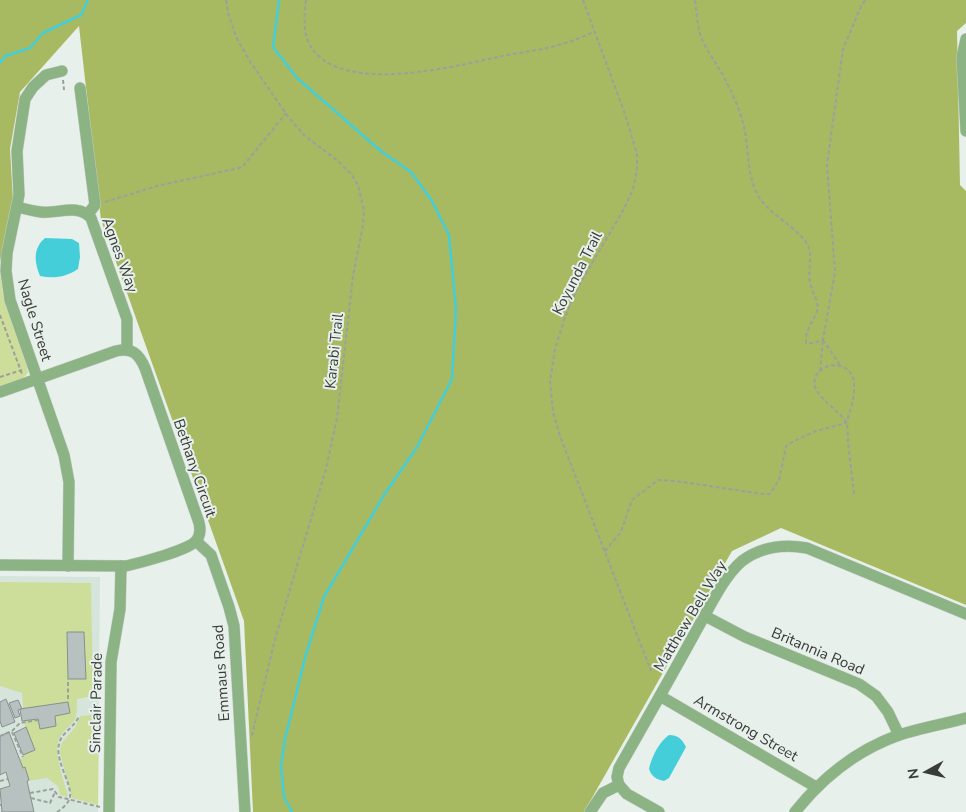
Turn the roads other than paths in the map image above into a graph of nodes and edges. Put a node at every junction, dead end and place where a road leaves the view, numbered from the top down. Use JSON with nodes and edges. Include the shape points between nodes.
{"nodes":[{"id":1,"x":966,"y":40,"type":"edge"},
{"id":2,"x":62,"y":71,"type":"dead end"},
{"id":3,"x":80,"y":88,"type":"dead end"},
{"id":4,"x":966,"y":131,"type":"edge"},
{"id":5,"x":17,"y":207,"type":"junction"},
{"id":6,"x":91,"y":210,"type":"junction"},
{"id":7,"x":127,"y":350,"type":"junction"},
{"id":8,"x":38,"y":379,"type":"junction"},
{"id":9,"x":0,"y":392,"type":"edge"},
{"id":10,"x":196,"y":541,"type":"junction"},
{"id":11,"x":0,"y":565,"type":"edge"},
{"id":12,"x":68,"y":566,"type":"junction"},
{"id":13,"x":121,"y":566,"type":"junction"},
{"id":14,"x":966,"y":614,"type":"edge"},
{"id":15,"x":705,"y":616,"type":"junction"},
{"id":16,"x":660,"y":696,"type":"junction"},
{"id":17,"x":966,"y":718,"type":"edge"},
{"id":18,"x":900,"y":735,"type":"junction"},
{"id":19,"x":619,"y":785,"type":"junction"},
{"id":20,"x":816,"y":787,"type":"junction"},
{"id":21,"x":105,"y":810,"type":"edge"},
{"id":22,"x":245,"y":812,"type":"edge"},
{"id":23,"x":590,"y":812,"type":"edge"},
{"id":24,"x":659,"y":812,"type":"edge"},
{"id":25,"x":795,"y":812,"type":"edge"}],
"edges":[{"from":1,"to":4,"type":"street","via":[[962,57]]},
{"from":2,"to":5,"type":"street","name":"Nagle Street","via":[[46,75],[25,99],[17,151]]},
{"from":3,"to":6,"type":"street"},
{"from":5,"to":6,"type":"street","name":"Agnes Way","via":[[42,212]]},
{"from":5,"to":8,"type":"street","name":"Nagle Street","via":[[7,252],[7,282],[10,300]]},
{"from":6,"to":7,"type":"street","name":"Agnes Way","via":[[128,324]]},
{"from":7,"to":8,"type":"street"},
{"from":7,"to":10,"type":"street","name":"Bethany Circuit","via":[[137,354],[145,368],[200,525]]},
{"from":8,"to":9,"type":"street"},
{"from":8,"to":12,"type":"street","name":"Nagle Street","via":[[68,472]]},
{"from":10,"to":13,"type":"street","name":"Bethany Circuit","via":[[151,559]]},
{"from":10,"to":22,"type":"street","name":"Emmaus Road","via":[[211,556],[234,626]]},
{"from":11,"to":12,"type":"street","name":"Bethany Circuit"},
{"from":12,"to":13,"type":"street","name":"Bethany Circuit"},
{"from":13,"to":21,"type":"street","name":"Sinclair Parade","via":[[120,609],[110,662]]},
{"from":14,"to":15,"type":"street","name":"Matthew Bell Way","via":[[807,548],[785,545],[752,554],[742,562],[733,570]]},
{"from":15,"to":16,"type":"street","name":"Matthew Bell Way"},
{"from":15,"to":18,"type":"street","name":"Britannia Road","via":[[859,684],[876,696]]},
{"from":16,"to":19,"type":"street","name":"Matthew Bell Way","via":[[619,768]]},
{"from":16,"to":20,"type":"street","name":"Armstrong Street"},
{"from":17,"to":18,"type":"street"},
{"from":18,"to":20,"type":"street","via":[[853,759]]},
{"from":19,"to":23,"type":"street","via":[[603,793]]},
{"from":19,"to":24,"type":"street","via":[[627,794]]},
{"from":20,"to":25,"type":"street"}]}
